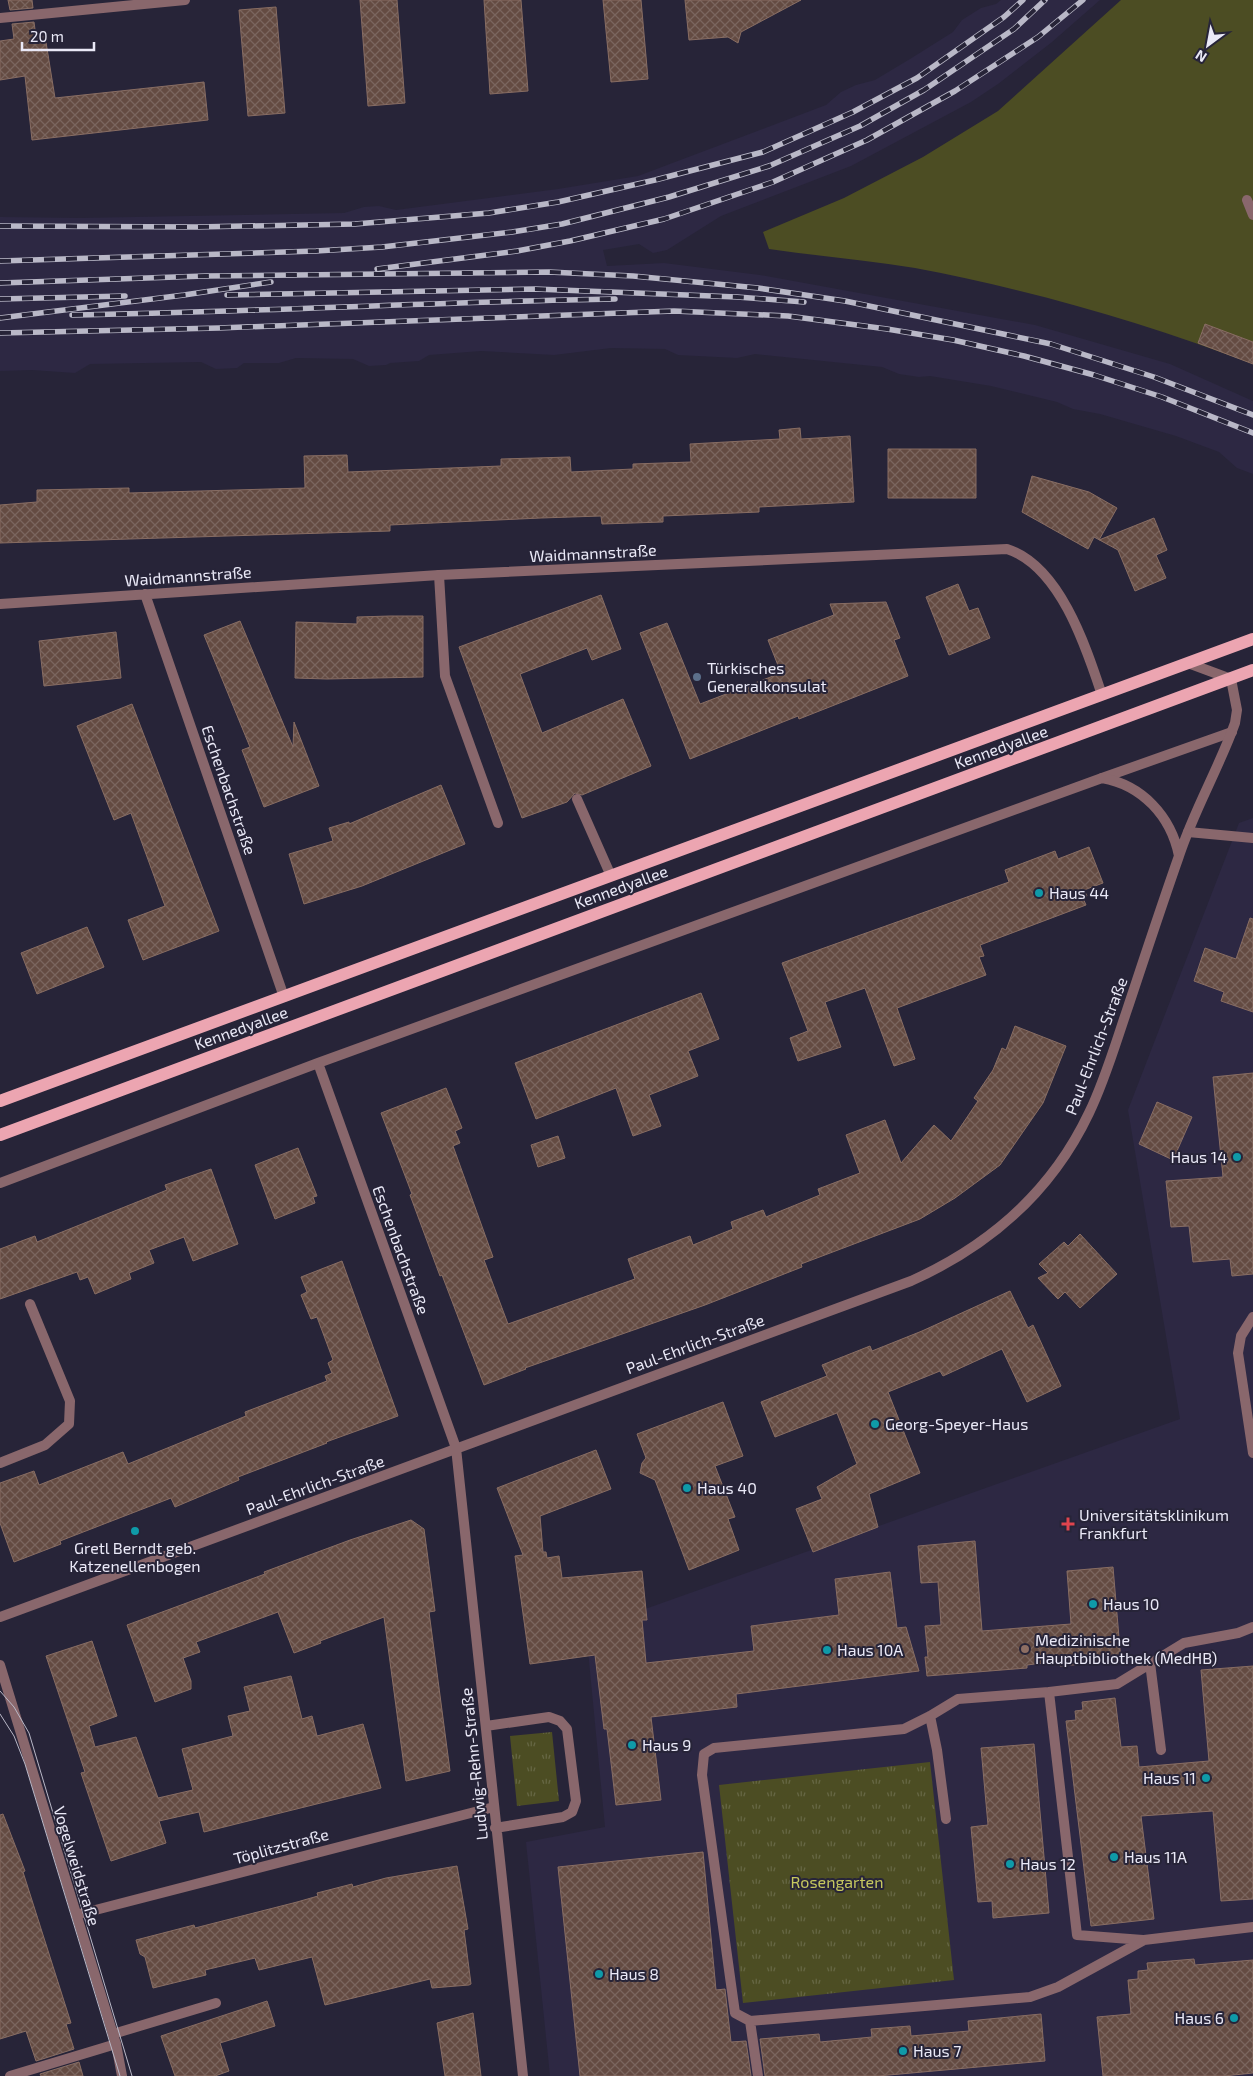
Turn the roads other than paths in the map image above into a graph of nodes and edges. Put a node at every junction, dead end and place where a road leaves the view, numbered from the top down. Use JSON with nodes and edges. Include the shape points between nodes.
{"nodes":[{"id":1,"x":185,"y":0,"type":"edge"},
{"id":2,"x":0,"y":18,"type":"edge"},
{"id":3,"x":1247,"y":200,"type":"dead end"},
{"id":4,"x":1253,"y":215,"type":"edge"},
{"id":5,"x":439,"y":574,"type":"junction"},
{"id":6,"x":145,"y":594,"type":"junction"},
{"id":7,"x":0,"y":604,"type":"edge"},
{"id":8,"x":1253,"y":639,"type":"edge"},
{"id":9,"x":1188,"y":663,"type":"junction"},
{"id":10,"x":1253,"y":670,"type":"edge"},
{"id":11,"x":1231,"y":679,"type":"junction"},
{"id":12,"x":1102,"y":695,"type":"junction"},
{"id":13,"x":1232,"y":732,"type":"junction"},
{"id":14,"x":1102,"y":778,"type":"junction"},
{"id":15,"x":577,"y":799,"type":"dead end"},
{"id":16,"x":498,"y":823,"type":"dead end"},
{"id":17,"x":1188,"y":832,"type":"junction"},
{"id":18,"x":1253,"y":838,"type":"edge"},
{"id":19,"x":1179,"y":856,"type":"junction"},
{"id":20,"x":611,"y":876,"type":"junction"},
{"id":21,"x":284,"y":996,"type":"junction"},
{"id":22,"x":318,"y":1062,"type":"junction"},
{"id":23,"x":0,"y":1101,"type":"edge"},
{"id":24,"x":0,"y":1135,"type":"edge"},
{"id":25,"x":0,"y":1183,"type":"edge"},
{"id":26,"x":30,"y":1304,"type":"dead end"},
{"id":27,"x":1253,"y":1317,"type":"edge"},
{"id":28,"x":456,"y":1448,"type":"junction"},
{"id":29,"x":1253,"y":1453,"type":"edge"},
{"id":30,"x":0,"y":1463,"type":"edge"},
{"id":31,"x":0,"y":1617,"type":"edge"},
{"id":32,"x":1253,"y":1627,"type":"edge"},
{"id":33,"x":1150,"y":1663,"type":"junction"},
{"id":34,"x":0,"y":1665,"type":"edge"},
{"id":35,"x":1049,"y":1692,"type":"junction"},
{"id":36,"x":930,"y":1716,"type":"junction"},
{"id":37,"x":486,"y":1726,"type":"junction"},
{"id":38,"x":1161,"y":1750,"type":"dead end"},
{"id":39,"x":494,"y":1806,"type":"junction"},
{"id":40,"x":946,"y":1819,"type":"dead end"},
{"id":41,"x":495,"y":1828,"type":"junction"},
{"id":42,"x":76,"y":1915,"type":"junction"},
{"id":43,"x":1253,"y":1927,"type":"edge"},
{"id":44,"x":1144,"y":1940,"type":"junction"},
{"id":45,"x":216,"y":2003,"type":"dead end"},
{"id":46,"x":750,"y":2021,"type":"junction"},
{"id":47,"x":114,"y":2039,"type":"junction"},
{"id":48,"x":10,"y":2076,"type":"edge"},
{"id":49,"x":122,"y":2076,"type":"edge"},
{"id":50,"x":523,"y":2076,"type":"edge"},
{"id":51,"x":758,"y":2076,"type":"edge"}],
"edges":[{"from":1,"to":2,"type":"street"},
{"from":3,"to":4,"type":"street"},
{"from":5,"to":6,"type":"street","name":"Waidmannstraße"},
{"from":5,"to":12,"type":"street","name":"Waidmannstraße","via":[[1008,549],[1035,564],[1058,593]]},
{"from":5,"to":16,"type":"street","via":[[445,676]]},
{"from":6,"to":7,"type":"street","name":"Waidmannstraße"},
{"from":6,"to":21,"type":"street","name":"Eschenbachstraße"},
{"from":8,"to":9,"type":"main road","name":"Kennedyallee"},
{"from":9,"to":11,"type":"street"},
{"from":9,"to":12,"type":"main road","name":"Kennedyallee"},
{"from":10,"to":11,"type":"main road","name":"Kennedyallee"},
{"from":11,"to":13,"type":"street","name":"Paul-Ehrlich-Straße","via":[[1237,713]]},
{"from":11,"to":24,"type":"main road","name":"Kennedyallee"},
{"from":12,"to":20,"type":"main road","name":"Kennedyallee"},
{"from":13,"to":14,"type":"street"},
{"from":13,"to":17,"type":"street","name":"Paul-Ehrlich-Straße"},
{"from":14,"to":19,"type":"street","via":[[1124,784],[1144,796],[1170,829]]},
{"from":14,"to":22,"type":"street"},
{"from":15,"to":20,"type":"street"},
{"from":17,"to":18,"type":"street"},
{"from":17,"to":19,"type":"street","name":"Paul-Ehrlich-Straße"},
{"from":19,"to":28,"type":"street","name":"Paul-Ehrlich-Straße","via":[[1090,1112],[1050,1177],[1001,1227],[947,1263],[911,1281]]},
{"from":20,"to":21,"type":"main road","name":"Kennedyallee"},
{"from":21,"to":23,"type":"main road","name":"Kennedyallee"},
{"from":22,"to":25,"type":"street"},
{"from":22,"to":28,"type":"street","name":"Eschenbachstraße"},
{"from":26,"to":30,"type":"street","via":[[70,1401],[69,1424],[45,1446]]},
{"from":27,"to":29,"type":"street","via":[[1241,1336],[1238,1353]]},
{"from":28,"to":31,"type":"street","name":"Paul-Ehrlich-Straße"},
{"from":28,"to":37,"type":"street","name":"Ludwig-Rehn-Straße"},
{"from":32,"to":33,"type":"street","via":[[1184,1643]]},
{"from":33,"to":35,"type":"street","via":[[1117,1684]]},
{"from":33,"to":38,"type":"street"},
{"from":34,"to":42,"type":"street","name":"Vogelweidstraße"},
{"from":35,"to":36,"type":"street","via":[[958,1698]]},
{"from":35,"to":44,"type":"street","via":[[1077,1935]]},
{"from":36,"to":40,"type":"street"},
{"from":36,"to":46,"type":"street","via":[[904,1729],[714,1748],[704,1754],[702,1775],[735,2013]]},
{"from":37,"to":39,"type":"street","name":"Ludwig-Rehn-Straße"},
{"from":37,"to":41,"type":"street","via":[[549,1718],[560,1721],[567,1729],[576,1801],[572,1812],[563,1817]]},
{"from":39,"to":41,"type":"street","name":"Ludwig-Rehn-Straße"},
{"from":39,"to":42,"type":"street","name":"Töplitzstraße"},
{"from":41,"to":50,"type":"street","name":"Ludwig-Rehn-Straße"},
{"from":42,"to":47,"type":"street","name":"Vogelweidstraße"},
{"from":43,"to":44,"type":"street"},
{"from":44,"to":46,"type":"street","via":[[1058,1987],[1030,1997]]},
{"from":45,"to":47,"type":"street"},
{"from":46,"to":51,"type":"street"},
{"from":47,"to":48,"type":"street"},
{"from":47,"to":49,"type":"street","name":"Vogelweidstraße"}]}
